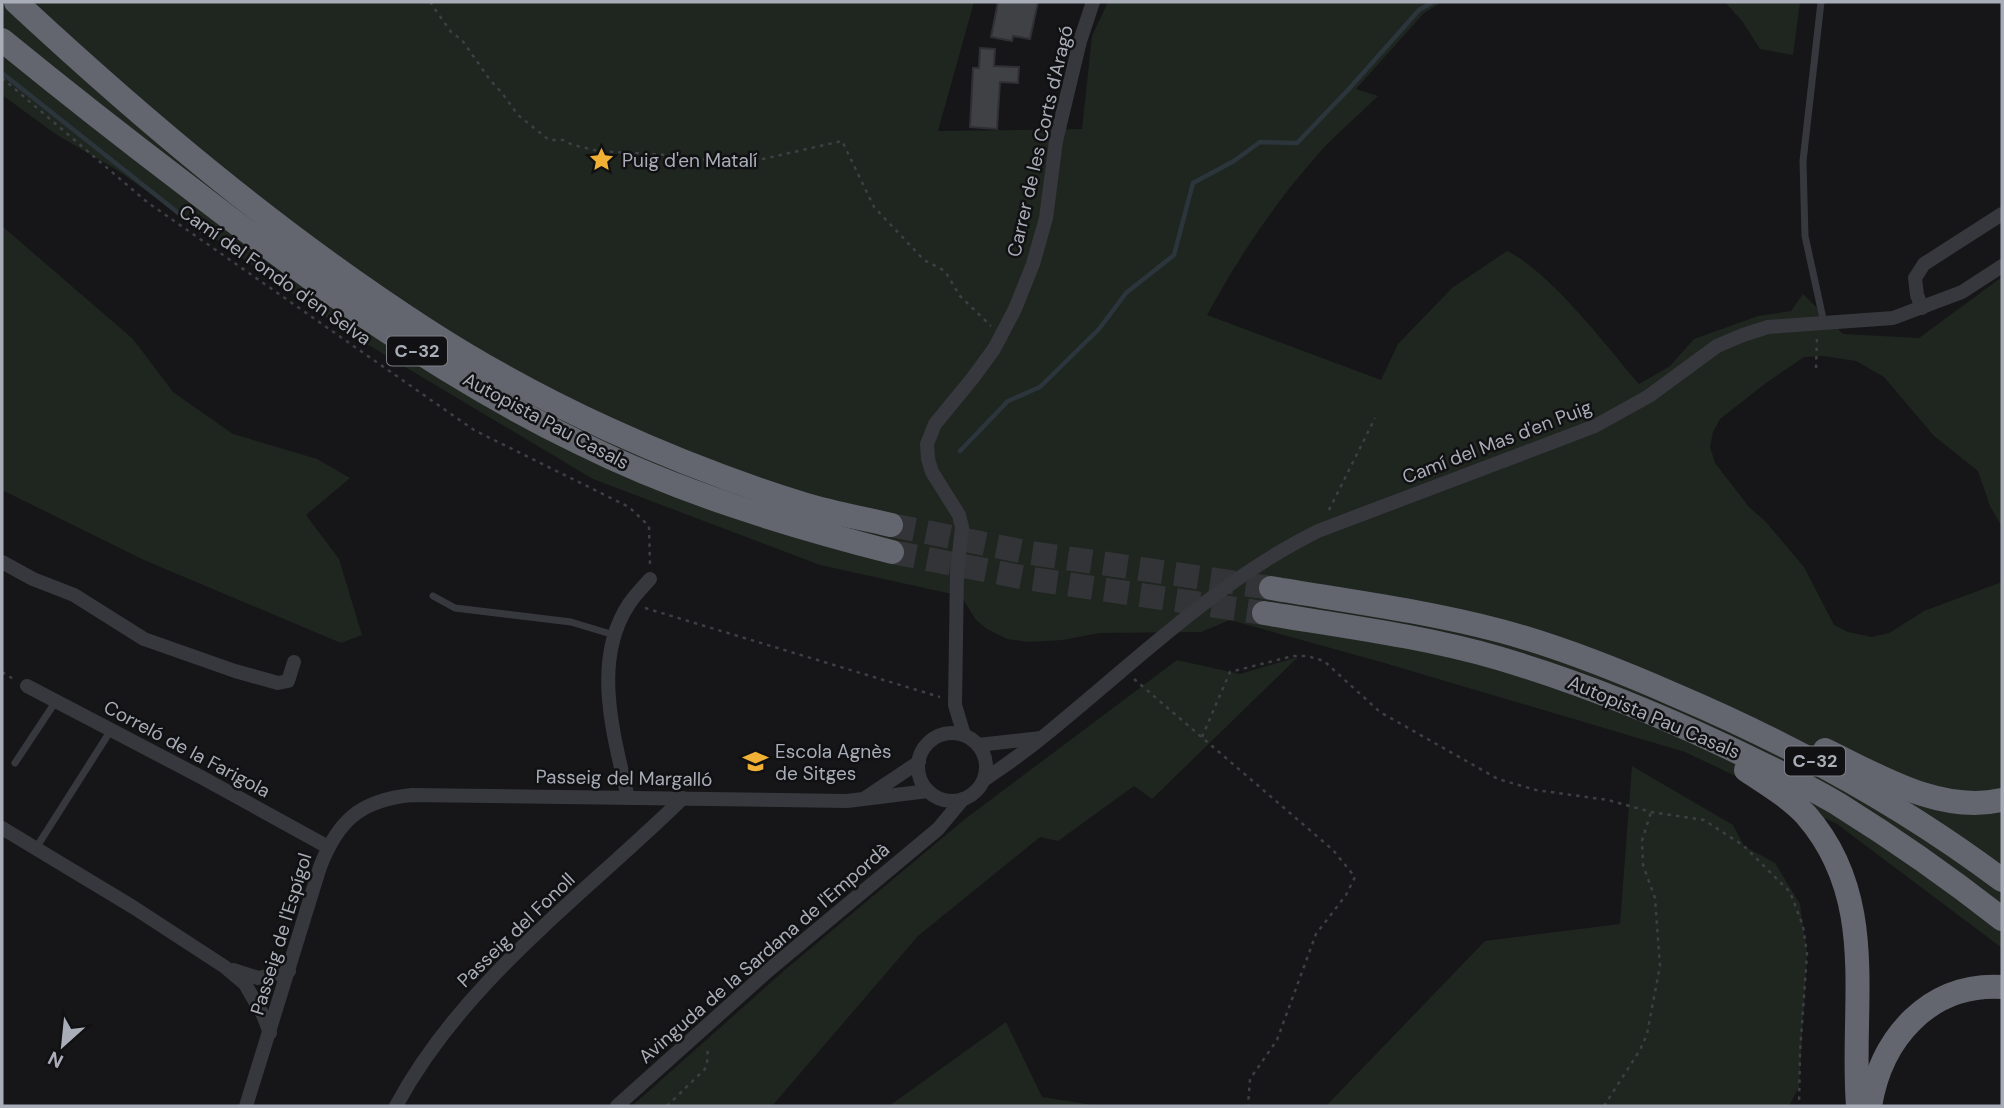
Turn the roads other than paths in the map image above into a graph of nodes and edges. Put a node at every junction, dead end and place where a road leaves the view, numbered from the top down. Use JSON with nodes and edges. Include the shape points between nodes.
{"nodes":[{"id":1,"x":16,"y":2,"type":"edge"},
{"id":2,"x":1093,"y":2,"type":"edge"},
{"id":3,"x":1821,"y":2,"type":"edge"},
{"id":4,"x":2,"y":40,"type":"edge"},
{"id":5,"x":2002,"y":214,"type":"edge"},
{"id":6,"x":2002,"y":266,"type":"edge"},
{"id":7,"x":1922,"y":308,"type":"junction"},
{"id":8,"x":1820,"y":323,"type":"junction"},
{"id":9,"x":891,"y":525,"type":"tunnel mouth"},
{"id":10,"x":891,"y":552,"type":"tunnel mouth"},
{"id":11,"x":2,"y":562,"type":"edge"},
{"id":12,"x":2,"y":574,"type":"edge"},
{"id":13,"x":33,"y":579,"type":"junction"},
{"id":14,"x":650,"y":579,"type":"road end"},
{"id":15,"x":1271,"y":588,"type":"tunnel mouth"},
{"id":16,"x":433,"y":596,"type":"dead end"},
{"id":17,"x":1264,"y":614,"type":"tunnel mouth"},
{"id":18,"x":614,"y":635,"type":"junction"},
{"id":19,"x":294,"y":662,"type":"dead end"},
{"id":20,"x":1614,"y":668,"type":"junction"},
{"id":21,"x":27,"y":687,"type":"dead end"},
{"id":22,"x":55,"y":701,"type":"junction"},
{"id":23,"x":955,"y":705,"type":"junction"},
{"id":24,"x":1676,"y":723,"type":"junction"},
{"id":25,"x":111,"y":730,"type":"junction"},
{"id":26,"x":942,"y":735,"type":"junction"},
{"id":27,"x":964,"y":735,"type":"junction"},
{"id":28,"x":1042,"y":738,"type":"junction"},
{"id":29,"x":978,"y":745,"type":"junction"},
{"id":30,"x":919,"y":762,"type":"junction"},
{"id":31,"x":15,"y":763,"type":"dead end"},
{"id":32,"x":984,"y":780,"type":"junction"},
{"id":33,"x":934,"y":795,"type":"junction"},
{"id":34,"x":628,"y":798,"type":"junction"},
{"id":35,"x":683,"y":798,"type":"junction"},
{"id":36,"x":386,"y":799,"type":"joint"},
{"id":37,"x":963,"y":799,"type":"junction"},
{"id":38,"x":862,"y":800,"type":"junction"},
{"id":39,"x":2002,"y":800,"type":"edge"},
{"id":40,"x":2,"y":828,"type":"edge"},
{"id":41,"x":937,"y":829,"type":"junction"},
{"id":42,"x":328,"y":846,"type":"junction"},
{"id":43,"x":36,"y":849,"type":"junction"},
{"id":44,"x":2002,"y":880,"type":"edge"},
{"id":45,"x":2002,"y":919,"type":"edge"},
{"id":46,"x":225,"y":967,"type":"junction"},
{"id":47,"x":289,"y":971,"type":"junction"},
{"id":48,"x":2002,"y":987,"type":"edge"},
{"id":49,"x":270,"y":1033,"type":"junction"},
{"id":50,"x":246,"y":1106,"type":"edge"},
{"id":51,"x":396,"y":1106,"type":"edge"},
{"id":52,"x":617,"y":1106,"type":"edge"},
{"id":53,"x":1858,"y":1106,"type":"edge"},
{"id":54,"x":1870,"y":1106,"type":"edge"}],
"edges":[{"from":1,"to":9,"type":"highway","name":"Autopista Pau Casals","number":"C-32","via":[[175,144],[271,220],[425,330],[645,446],[806,505]]},
{"from":2,"to":23,"type":"street","name":"Carrer de les Corts d'Aragó","via":[[1056,141],[1046,218],[1033,264],[994,349],[935,424],[927,444],[932,472],[959,514],[961,527]]},
{"from":3,"to":8,"type":"lane","via":[[1803,161],[1805,236]]},
{"from":4,"to":10,"type":"highway","name":"Autopista Pau Casals","number":"C-32","via":[[289,265],[475,386],[577,442],[646,473],[802,529]]},
{"from":5,"to":7,"type":"street","via":[[1924,264],[1914,278]]},
{"from":6,"to":7,"type":"street","name":"Camí del Mas d'en Puig","via":[[1962,292]]},
{"from":7,"to":8,"type":"street","name":"Camí del Mas d'en Puig","via":[[1893,318]]},
{"from":8,"to":28,"type":"street","name":"Camí del Mas d'en Puig","via":[[1768,327],[1743,335],[1717,346],[1649,396],[1595,426],[1292,544],[1190,613]]},
{"from":11,"to":13,"type":"street"},
{"from":12,"to":13,"type":"street"},
{"from":13,"to":19,"type":"street","via":[[74,595],[144,639],[235,671],[288,681]]},
{"from":14,"to":18,"type":"street","via":[[629,604]]},
{"from":15,"to":20,"type":"highway","name":"Autopista Pau Casals","number":"C-32","via":[[1451,619]]},
{"from":16,"to":18,"type":"lane","via":[[455,608],[571,622]]},
{"from":17,"to":24,"type":"highway","name":"Autopista Pau Casals","number":"C-32","via":[[1382,632],[1495,657],[1573,681]]},
{"from":18,"to":34,"type":"street","via":[[608,674],[610,713]]},
{"from":20,"to":39,"type":"highway","via":[[1668,678],[1919,793],[1974,803]]},
{"from":20,"to":44,"type":"highway","name":"Autopista Pau Casals","number":"C-32","via":[[1801,753],[1900,811]]},
{"from":21,"to":22,"type":"street","name":"Correló de la Farigola"},
{"from":22,"to":25,"type":"street","name":"Correló de la Farigola"},
{"from":22,"to":31,"type":"lane"},
{"from":23,"to":26,"type":"street"},
{"from":23,"to":27,"type":"street"},
{"from":24,"to":45,"type":"highway","name":"Autopista Pau Casals","number":"C-32","via":[[1839,804]]},
{"from":24,"to":53,"type":"highway","via":[[1782,794],[1827,844],[1843,876],[1856,936]]},
{"from":25,"to":42,"type":"street","name":"Correló de la Farigola"},
{"from":25,"to":43,"type":"lane"},
{"from":26,"to":27,"type":"street"},
{"from":26,"to":30,"type":"street","via":[[925,747]]},
{"from":27,"to":29,"type":"street"},
{"from":28,"to":29,"type":"street"},
{"from":28,"to":32,"type":"street","name":"Camí del Mas d'en Puig"},
{"from":29,"to":32,"type":"street","via":[[986,762]]},
{"from":30,"to":33,"type":"street","via":[[920,779]]},
{"from":30,"to":38,"type":"street"},
{"from":32,"to":37,"type":"street","via":[[976,792]]},
{"from":33,"to":37,"type":"street","via":[[949,801]]},
{"from":33,"to":38,"type":"street","name":"Passeig del Margalló"},
{"from":33,"to":41,"type":"street"},
{"from":34,"to":35,"type":"street","name":"Passeig del Margalló"},
{"from":34,"to":36,"type":"street","name":"Passeig del Margalló","via":[[412,795]]},
{"from":35,"to":38,"type":"street","name":"Passeig del Margalló"},
{"from":35,"to":51,"type":"street","name":"Passeig del Fonoll","via":[[481,987],[442,1035]]},
{"from":36,"to":42,"type":"street","name":"Passeig de l'Espígol","via":[[361,808]]},
{"from":37,"to":41,"type":"street","name":"Avinguda de la Sardana de l'Empordà"},
{"from":40,"to":43,"type":"street"},
{"from":41,"to":52,"type":"street","name":"Avinguda de la Sardana de l'Empordà"},
{"from":42,"to":47,"type":"street","name":"Passeig de l'Espígol"},
{"from":43,"to":46,"type":"street"},
{"from":46,"to":47,"type":"street","via":[[258,978]]},
{"from":46,"to":49,"type":"street","via":[[245,984]]},
{"from":47,"to":49,"type":"street","name":"Passeig de l'Espígol"},
{"from":48,"to":54,"type":"highway","via":[[1959,991],[1918,1014],[1887,1051]]},
{"from":49,"to":50,"type":"street","name":"Passeig de l'Espígol"}]}
